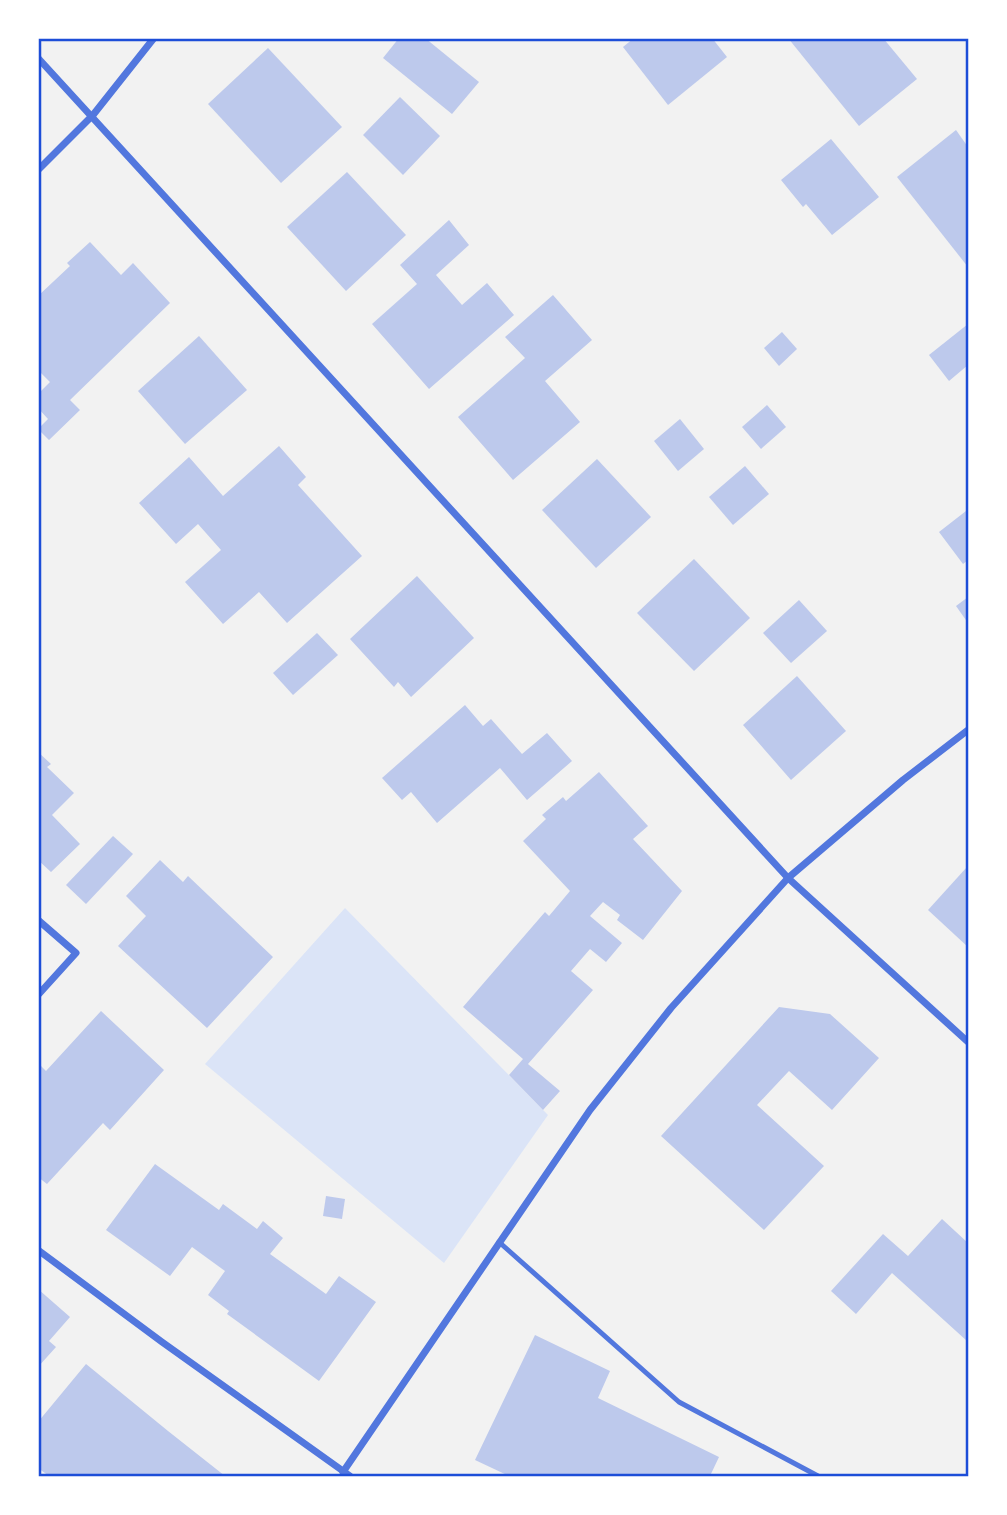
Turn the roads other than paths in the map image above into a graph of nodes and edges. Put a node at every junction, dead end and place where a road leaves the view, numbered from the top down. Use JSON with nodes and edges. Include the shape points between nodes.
{"nodes":[{"id":1,"x":154,"y":38,"type":"edge"},
{"id":2,"x":38,"y":58,"type":"edge"},
{"id":3,"x":93,"y":115,"type":"junction"},
{"id":4,"x":38,"y":170,"type":"edge"},
{"id":5,"x":968,"y":730,"type":"edge"},
{"id":6,"x":789,"y":878,"type":"junction"},
{"id":7,"x":38,"y":920,"type":"edge"},
{"id":8,"x":38,"y":995,"type":"edge"},
{"id":9,"x":968,"y":1042,"type":"edge"},
{"id":10,"x":499,"y":1242,"type":"junction"},
{"id":11,"x":38,"y":1250,"type":"edge"},
{"id":12,"x":347,"y":1474,"type":"edge"},
{"id":13,"x":818,"y":1476,"type":"edge"}],
"edges":[{"from":1,"to":3,"type":"street"},
{"from":2,"to":3,"type":"street"},
{"from":3,"to":4,"type":"street"},
{"from":3,"to":6,"type":"street"},
{"from":5,"to":6,"type":"street"},
{"from":6,"to":9,"type":"street"},
{"from":6,"to":10,"type":"street","via":[[654,1028],[590,1110]]},
{"from":7,"to":8,"type":"street","via":[[76,953]]},
{"from":10,"to":12,"type":"street"},
{"from":10,"to":13,"type":"lane","via":[[679,1402]]},
{"from":11,"to":12,"type":"street"}]}
